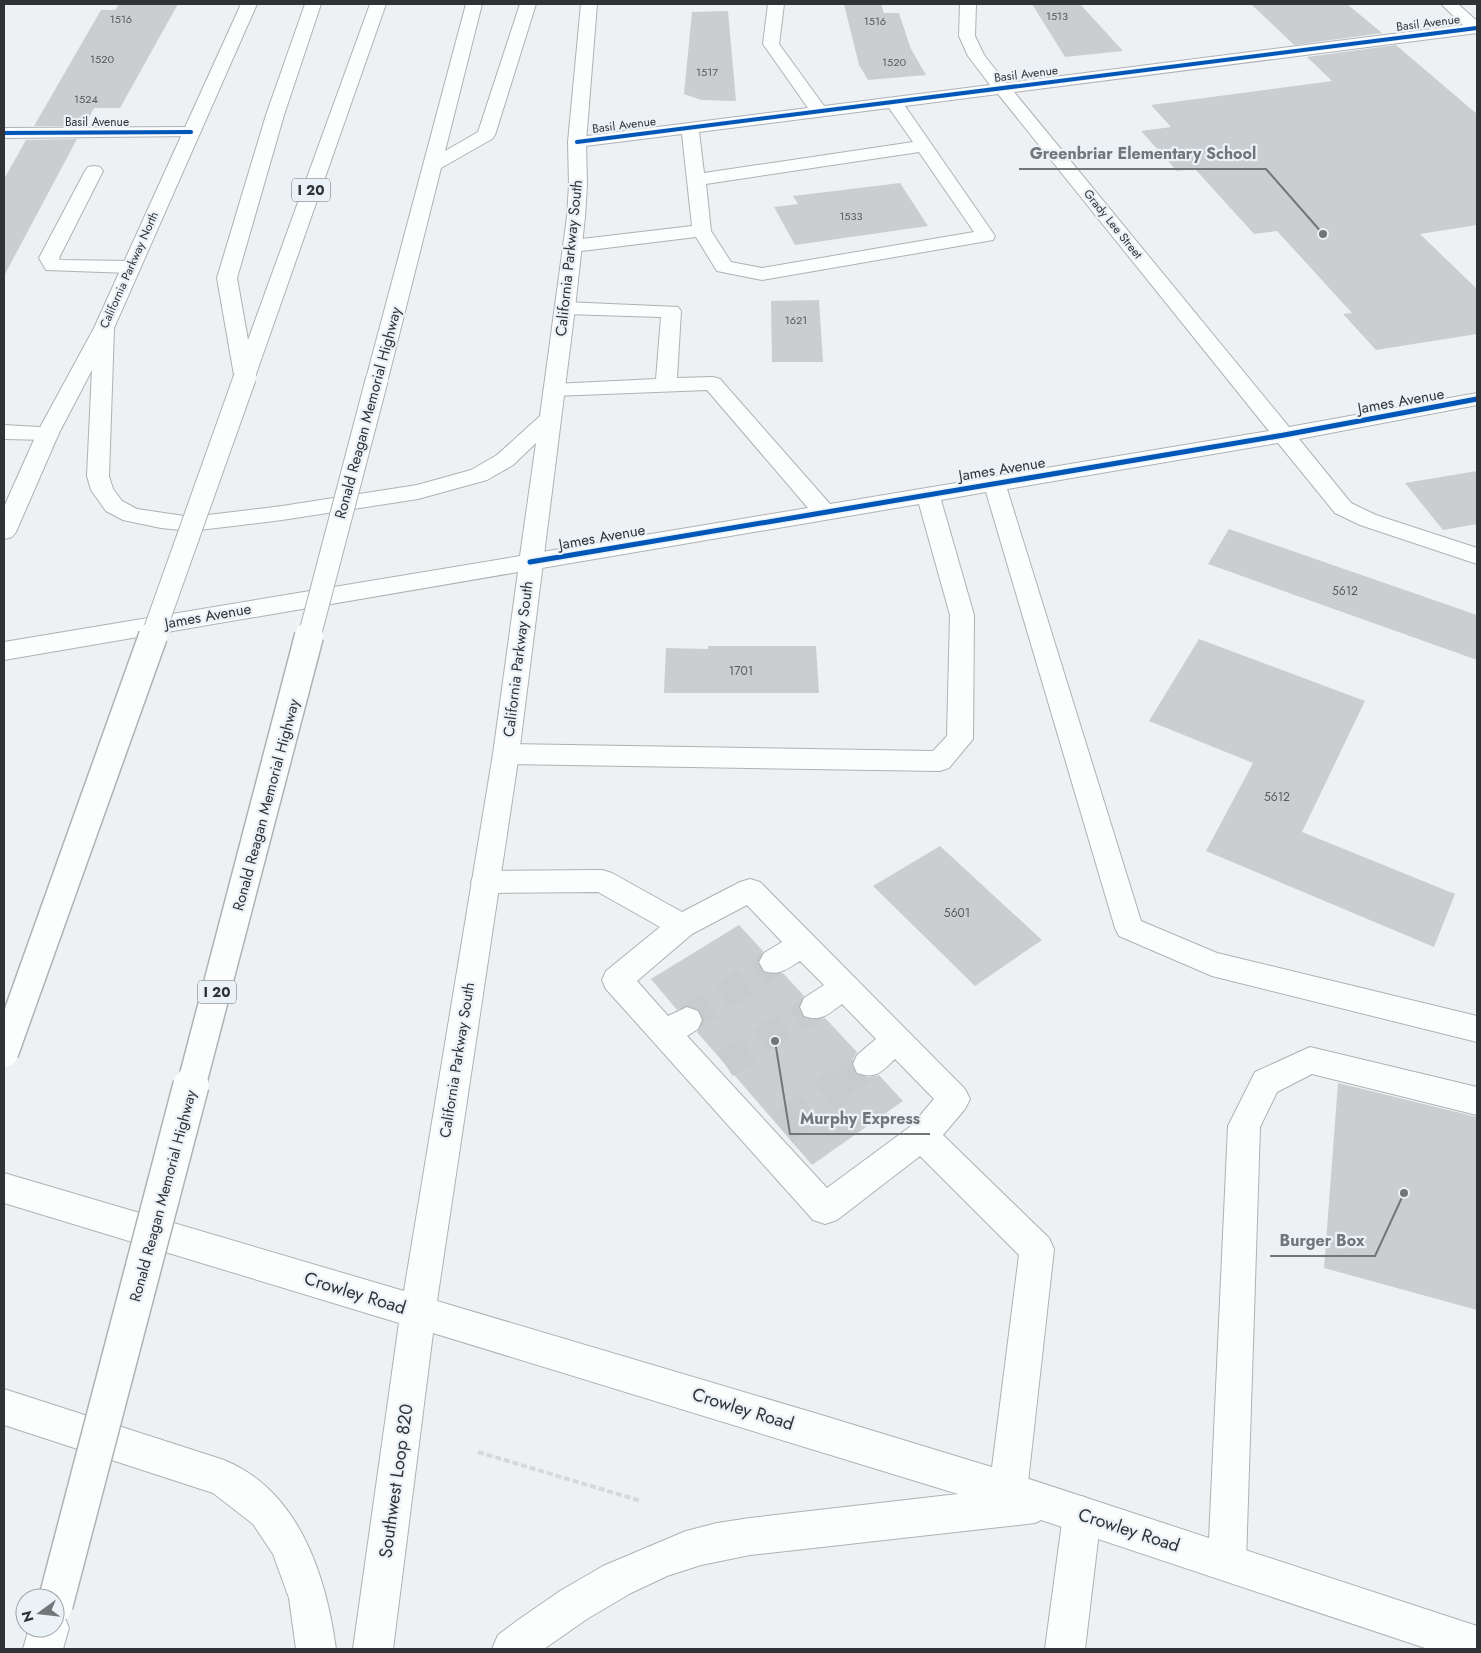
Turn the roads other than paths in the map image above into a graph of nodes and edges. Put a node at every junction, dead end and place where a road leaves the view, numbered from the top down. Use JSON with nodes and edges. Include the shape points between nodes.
{"nodes":[{"id":1,"x":249,"y":4,"type":"edge"},
{"id":2,"x":314,"y":4,"type":"edge"},
{"id":3,"x":378,"y":4,"type":"edge"},
{"id":4,"x":474,"y":4,"type":"edge"},
{"id":5,"x":528,"y":4,"type":"edge"},
{"id":6,"x":589,"y":4,"type":"edge"},
{"id":7,"x":776,"y":4,"type":"edge"},
{"id":8,"x":968,"y":4,"type":"edge"},
{"id":9,"x":1449,"y":4,"type":"edge"},
{"id":10,"x":1477,"y":28,"type":"edge"},
{"id":11,"x":1003,"y":88,"type":"junction"},
{"id":12,"x":894,"y":102,"type":"junction"},
{"id":13,"x":819,"y":112,"type":"junction"},
{"id":14,"x":690,"y":128,"type":"junction"},
{"id":15,"x":191,"y":132,"type":"junction"},
{"id":16,"x":4,"y":133,"type":"edge"},
{"id":17,"x":577,"y":142,"type":"junction"},
{"id":18,"x":924,"y":146,"type":"junction"},
{"id":19,"x":433,"y":165,"type":"junction"},
{"id":20,"x":94,"y":171,"type":"dead end"},
{"id":21,"x":696,"y":180,"type":"junction"},
{"id":22,"x":702,"y":231,"type":"junction"},
{"id":23,"x":573,"y":246,"type":"junction"},
{"id":24,"x":130,"y":268,"type":"junction"},
{"id":25,"x":565,"y":308,"type":"junction"},
{"id":26,"x":104,"y":328,"type":"junction"},
{"id":27,"x":244,"y":377,"type":"junction"},
{"id":28,"x":666,"y":386,"type":"junction"},
{"id":29,"x":554,"y":390,"type":"junction"},
{"id":30,"x":1477,"y":399,"type":"edge"},
{"id":31,"x":550,"y":418,"type":"junction"},
{"id":32,"x":4,"y":432,"type":"edge"},
{"id":33,"x":48,"y":433,"type":"junction"},
{"id":34,"x":1284,"y":435,"type":"junction"},
{"id":35,"x":994,"y":483,"type":"junction"},
{"id":36,"x":928,"y":494,"type":"junction"},
{"id":37,"x":824,"y":512,"type":"junction"},
{"id":38,"x":4,"y":532,"type":"edge"},
{"id":39,"x":1477,"y":556,"type":"edge"},
{"id":40,"x":530,"y":562,"type":"junction"},
{"id":41,"x":4,"y":651,"type":"edge"},
{"id":42,"x":506,"y":754,"type":"junction"},
{"id":43,"x":485,"y":882,"type":"junction"},
{"id":44,"x":682,"y":926,"type":"junction"},
{"id":45,"x":803,"y":944,"type":"junction"},
{"id":46,"x":774,"y":962,"type":"tunnel mouth"},
{"id":47,"x":844,"y":987,"type":"junction"},
{"id":48,"x":815,"y":1007,"type":"tunnel mouth"},
{"id":49,"x":1477,"y":1029,"type":"edge"},
{"id":50,"x":896,"y":1040,"type":"junction"},
{"id":51,"x":4,"y":1053,"type":"edge"},
{"id":52,"x":868,"y":1064,"type":"tunnel mouth"},
{"id":53,"x":1477,"y":1101,"type":"edge"},
{"id":54,"x":922,"y":1136,"type":"junction"},
{"id":55,"x":4,"y":1188,"type":"edge"},
{"id":56,"x":418,"y":1312,"type":"junction"},
{"id":57,"x":4,"y":1407,"type":"edge"},
{"id":58,"x":1008,"y":1491,"type":"junction"},
{"id":59,"x":1046,"y":1502,"type":"junction"},
{"id":60,"x":1082,"y":1515,"type":"junction"},
{"id":61,"x":1228,"y":1562,"type":"junction"},
{"id":62,"x":59,"y":1588,"type":"edge"},
{"id":63,"x":1477,"y":1646,"type":"edge"},
{"id":64,"x":316,"y":1649,"type":"edge"},
{"id":65,"x":373,"y":1649,"type":"edge"},
{"id":66,"x":512,"y":1649,"type":"edge"},
{"id":67,"x":1065,"y":1649,"type":"edge"}],
"edges":[{"from":1,"to":15,"type":"main road","name":"California Parkway North"},
{"from":2,"to":27,"type":"main road","via":[[278,106],[227,278]]},
{"from":3,"to":27,"type":"main road","number":"I 20"},
{"from":4,"to":19,"type":"main road","name":"Ronald Reagan Memorial Highway","number":"I 20"},
{"from":5,"to":19,"type":"main road","via":[[486,135]]},
{"from":6,"to":17,"type":"main road","name":"California Parkway South"},
{"from":7,"to":13,"type":"main road","via":[[772,44]]},
{"from":8,"to":11,"type":"main road","name":"Grady Lee Street","via":[[967,36],[976,56]]},
{"from":9,"to":10,"type":"main road"},
{"from":10,"to":11,"type":"main road","name":"Basil Avenue"},
{"from":11,"to":12,"type":"main road","name":"Basil Avenue"},
{"from":11,"to":34,"type":"main road","name":"Grady Lee Street"},
{"from":12,"to":13,"type":"main road","name":"Basil Avenue"},
{"from":12,"to":18,"type":"main road"},
{"from":13,"to":14,"type":"main road","name":"Basil Avenue"},
{"from":14,"to":17,"type":"main road","name":"Basil Avenue"},
{"from":14,"to":21,"type":"main road"},
{"from":15,"to":16,"type":"main road","name":"Basil Avenue"},
{"from":15,"to":24,"type":"main road","name":"California Parkway North"},
{"from":17,"to":23,"type":"main road","name":"California Parkway South","via":[[578,185]]},
{"from":18,"to":21,"type":"main road"},
{"from":18,"to":22,"type":"main road","via":[[986,236],[762,274],[724,267]]},
{"from":19,"to":62,"type":"main road","name":"Ronald Reagan Memorial Highway","number":"I 20","bridge":true},
{"from":20,"to":24,"type":"main road","via":[[49,258],[53,266]]},
{"from":21,"to":22,"type":"main road"},
{"from":22,"to":23,"type":"main road"},
{"from":23,"to":25,"type":"main road","name":"California Parkway South"},
{"from":24,"to":26,"type":"main road","name":"California Parkway North"},
{"from":25,"to":28,"type":"main road","via":[[671,311]]},
{"from":25,"to":29,"type":"main road","name":"California Parkway South"},
{"from":26,"to":31,"type":"main road","via":[[98,476],[102,490],[114,506],[132,515],[160,521],[191,524],[442,486],[479,475],[505,460]]},
{"from":26,"to":33,"type":"main road","name":"California Parkway North"},
{"from":27,"to":51,"type":"main road","number":"I 20","bridge":true},
{"from":28,"to":29,"type":"main road"},
{"from":28,"to":37,"type":"main road","via":[[713,383]]},
{"from":29,"to":31,"type":"main road","name":"California Parkway South"},
{"from":30,"to":34,"type":"main road","name":"James Avenue"},
{"from":31,"to":40,"type":"main road","name":"California Parkway South"},
{"from":32,"to":33,"type":"main road"},
{"from":33,"to":38,"type":"main road","name":"California Parkway North"},
{"from":34,"to":35,"type":"main road","name":"James Avenue"},
{"from":34,"to":39,"type":"main road","name":"Grady Lee Street","via":[[1343,508],[1368,520]]},
{"from":35,"to":36,"type":"main road","name":"James Avenue"},
{"from":35,"to":49,"type":"main road","via":[[1129,928],[1212,964]]},
{"from":36,"to":37,"type":"main road","name":"James Avenue"},
{"from":36,"to":42,"type":"main road","via":[[962,614],[960,739],[940,761]]},
{"from":37,"to":40,"type":"main road","name":"James Avenue"},
{"from":40,"to":41,"type":"main road","name":"James Avenue"},
{"from":40,"to":42,"type":"main road","name":"California Parkway South"},
{"from":42,"to":43,"type":"main road","name":"California Parkway South"},
{"from":43,"to":44,"type":"main road","via":[[602,881]]},
{"from":43,"to":56,"type":"main road","name":"California Parkway South"},
{"from":44,"to":45,"type":"main road","via":[[750,890]]},
{"from":44,"to":54,"type":"main road","via":[[617,980],[676,1027],[772,1135],[825,1209]]},
{"from":45,"to":46,"type":"main road"},
{"from":45,"to":47,"type":"main road"},
{"from":47,"to":48,"type":"main road"},
{"from":47,"to":50,"type":"main road"},
{"from":50,"to":52,"type":"main road"},
{"from":50,"to":54,"type":"main road","via":[[954,1099]]},
{"from":53,"to":61,"type":"main road","via":[[1310,1060],[1266,1082],[1244,1126]]},
{"from":54,"to":58,"type":"main road","via":[[1037,1249]]},
{"from":55,"to":56,"type":"main road","name":"Crowley Road"},
{"from":56,"to":58,"type":"main road","name":"Crowley Road"},
{"from":56,"to":65,"type":"main road","name":"Southwest Loop 820"},
{"from":57,"to":64,"type":"main road","via":[[224,1478],[266,1511],[288,1543],[308,1598]]},
{"from":58,"to":59,"type":"main road","name":"Crowley Road"},
{"from":59,"to":60,"type":"main road","name":"Crowley Road"},
{"from":59,"to":66,"type":"main road","via":[[743,1538],[686,1550],[635,1571],[584,1598]]},
{"from":60,"to":61,"type":"main road","name":"Crowley Road"},
{"from":60,"to":67,"type":"main road"},
{"from":61,"to":63,"type":"main road","name":"Crowley Road"}]}
